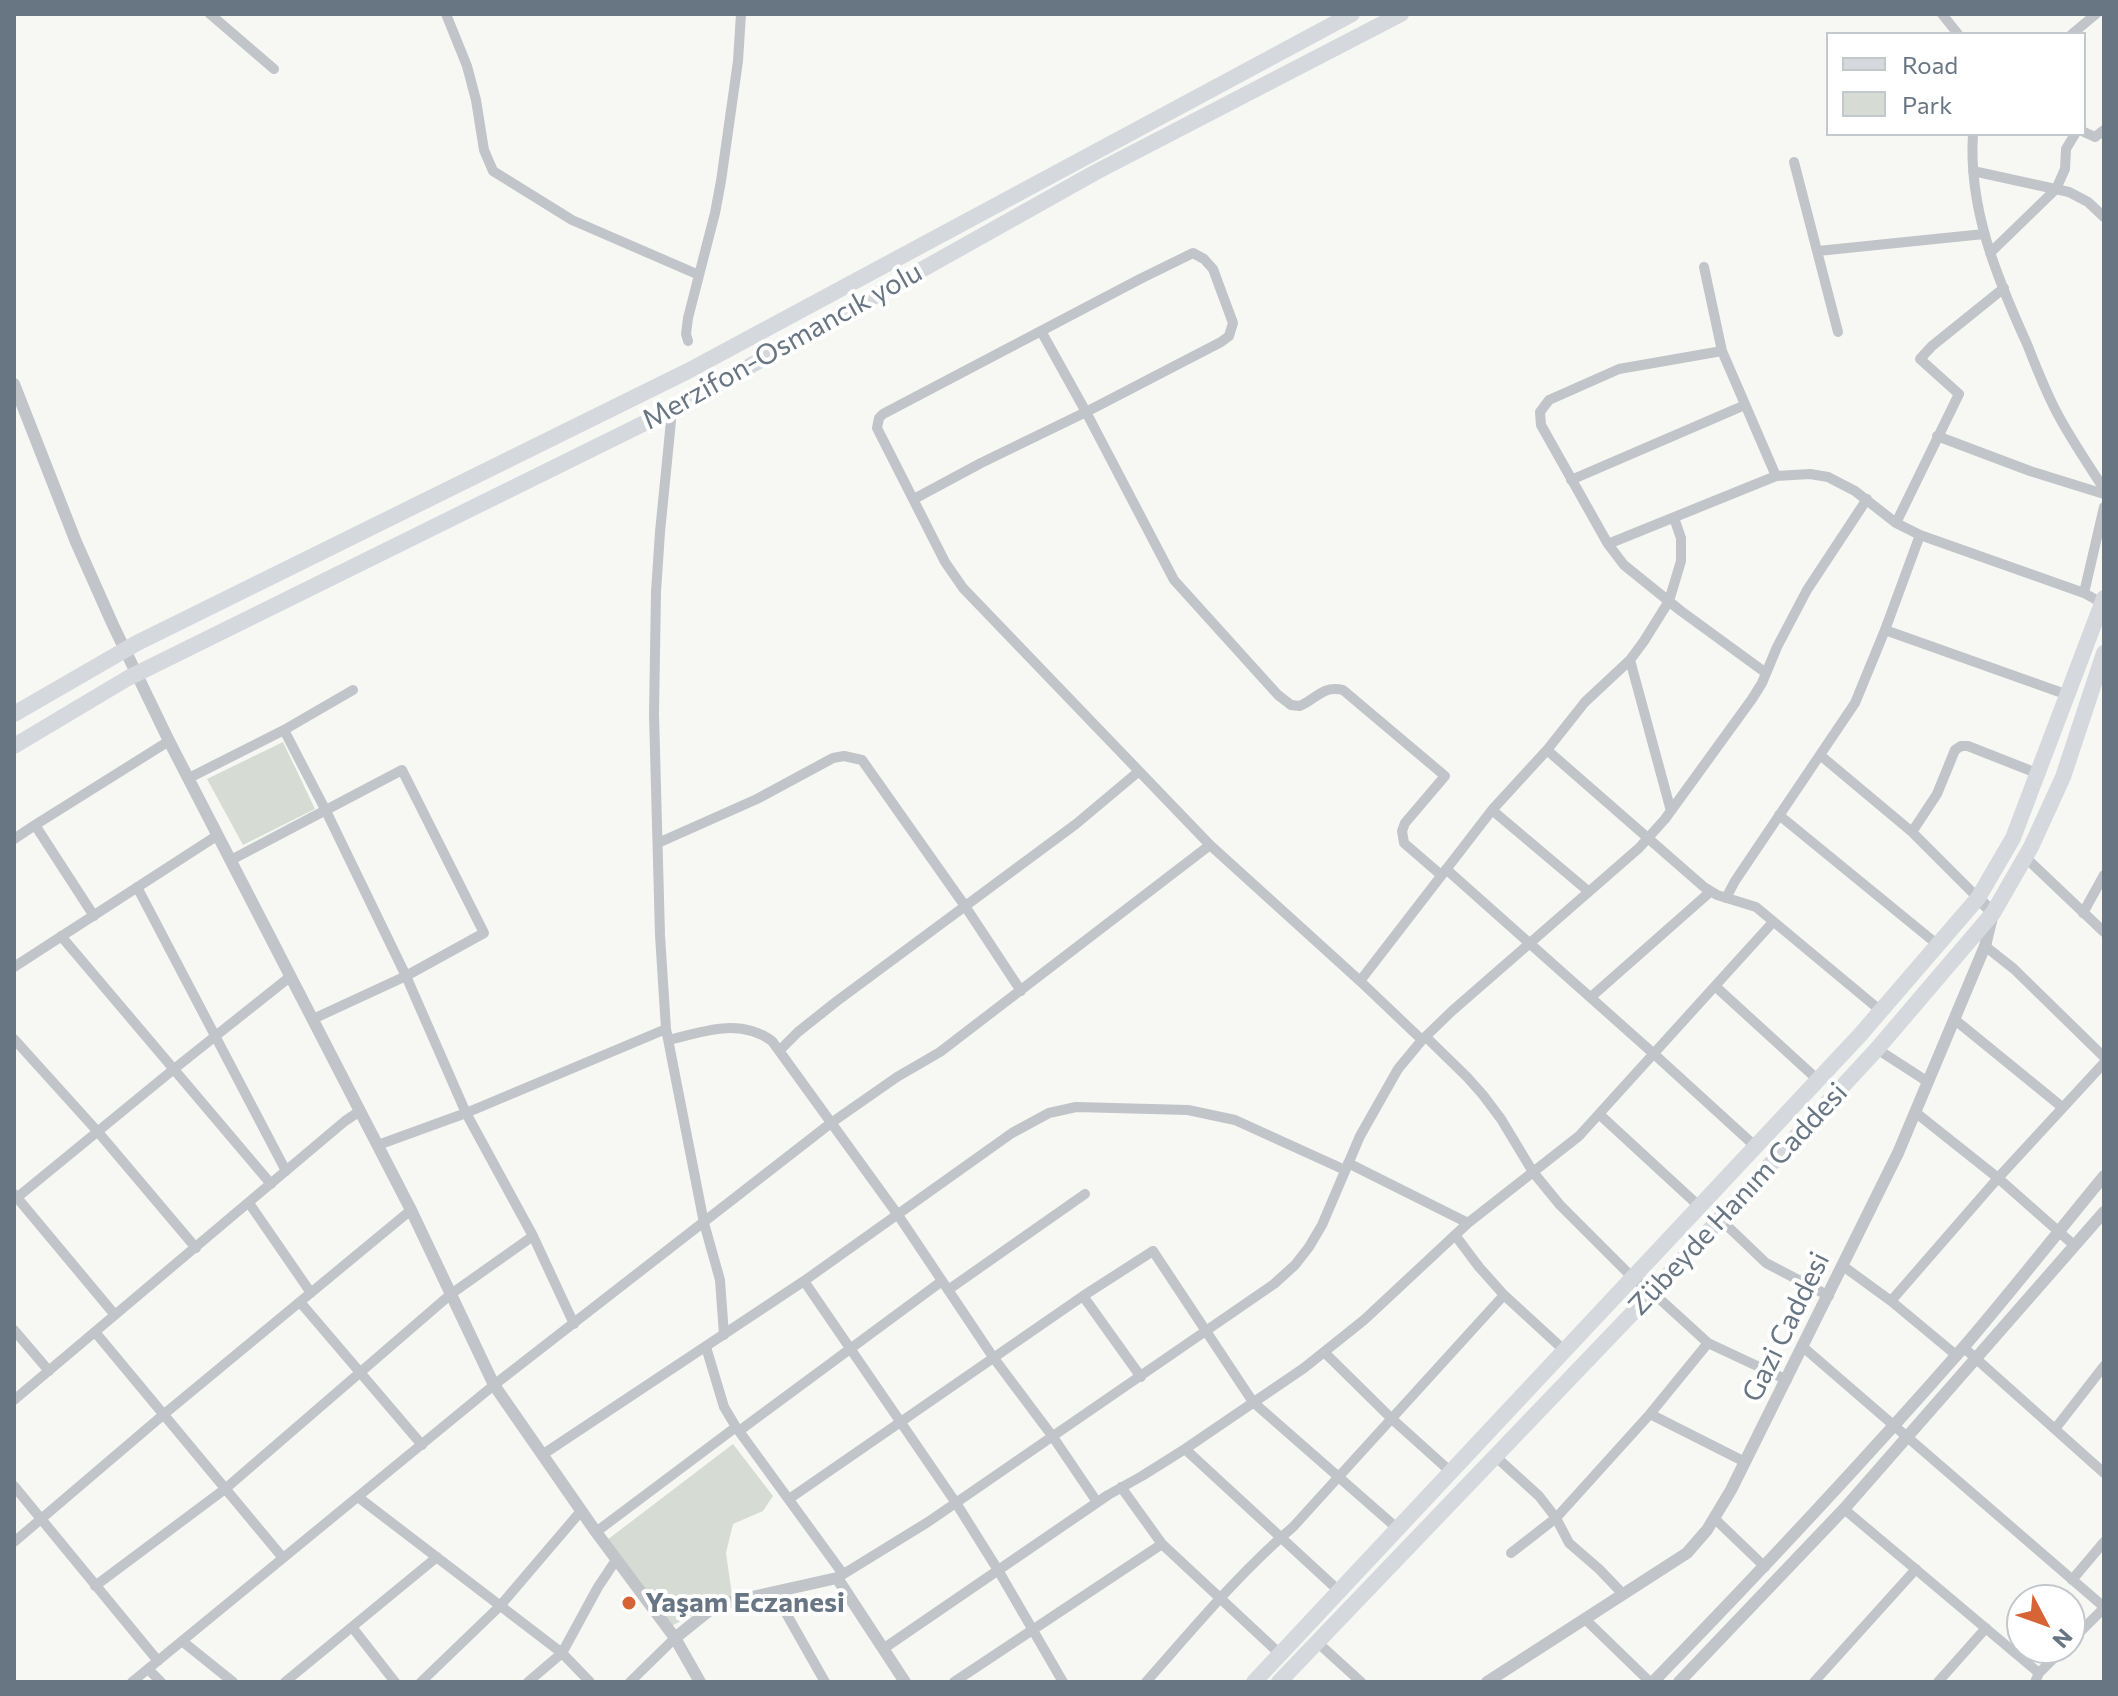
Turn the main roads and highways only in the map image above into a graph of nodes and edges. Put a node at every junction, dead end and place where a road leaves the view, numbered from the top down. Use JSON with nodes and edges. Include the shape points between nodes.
{"nodes":[{"id":1,"x":1352,"y":14,"type":"edge"},
{"id":2,"x":1401,"y":14,"type":"edge"},
{"id":3,"x":2103,"y":601,"type":"edge"},
{"id":4,"x":2104,"y":653,"type":"edge"},
{"id":5,"x":14,"y":714,"type":"edge"},
{"id":6,"x":14,"y":746,"type":"edge"},
{"id":7,"x":1254,"y":1682,"type":"edge"},
{"id":8,"x":1279,"y":1682,"type":"edge"}],
"edges":[{"from":1,"to":5,"type":"main road","name":"Merzifon-Osmancık yolu","via":[[688,371],[114,654]]},
{"from":2,"to":6,"type":"main road","name":"Merzifon-Osmancık yolu","via":[[1096,172],[675,408],[128,678]]},
{"from":3,"to":7,"type":"main road","via":[[2013,838],[1978,898],[1818,1080]]},
{"from":4,"to":8,"type":"main road","name":"Zübeyde Hanım Caddesi","via":[[2063,777],[1993,913],[1720,1219]]}]}
